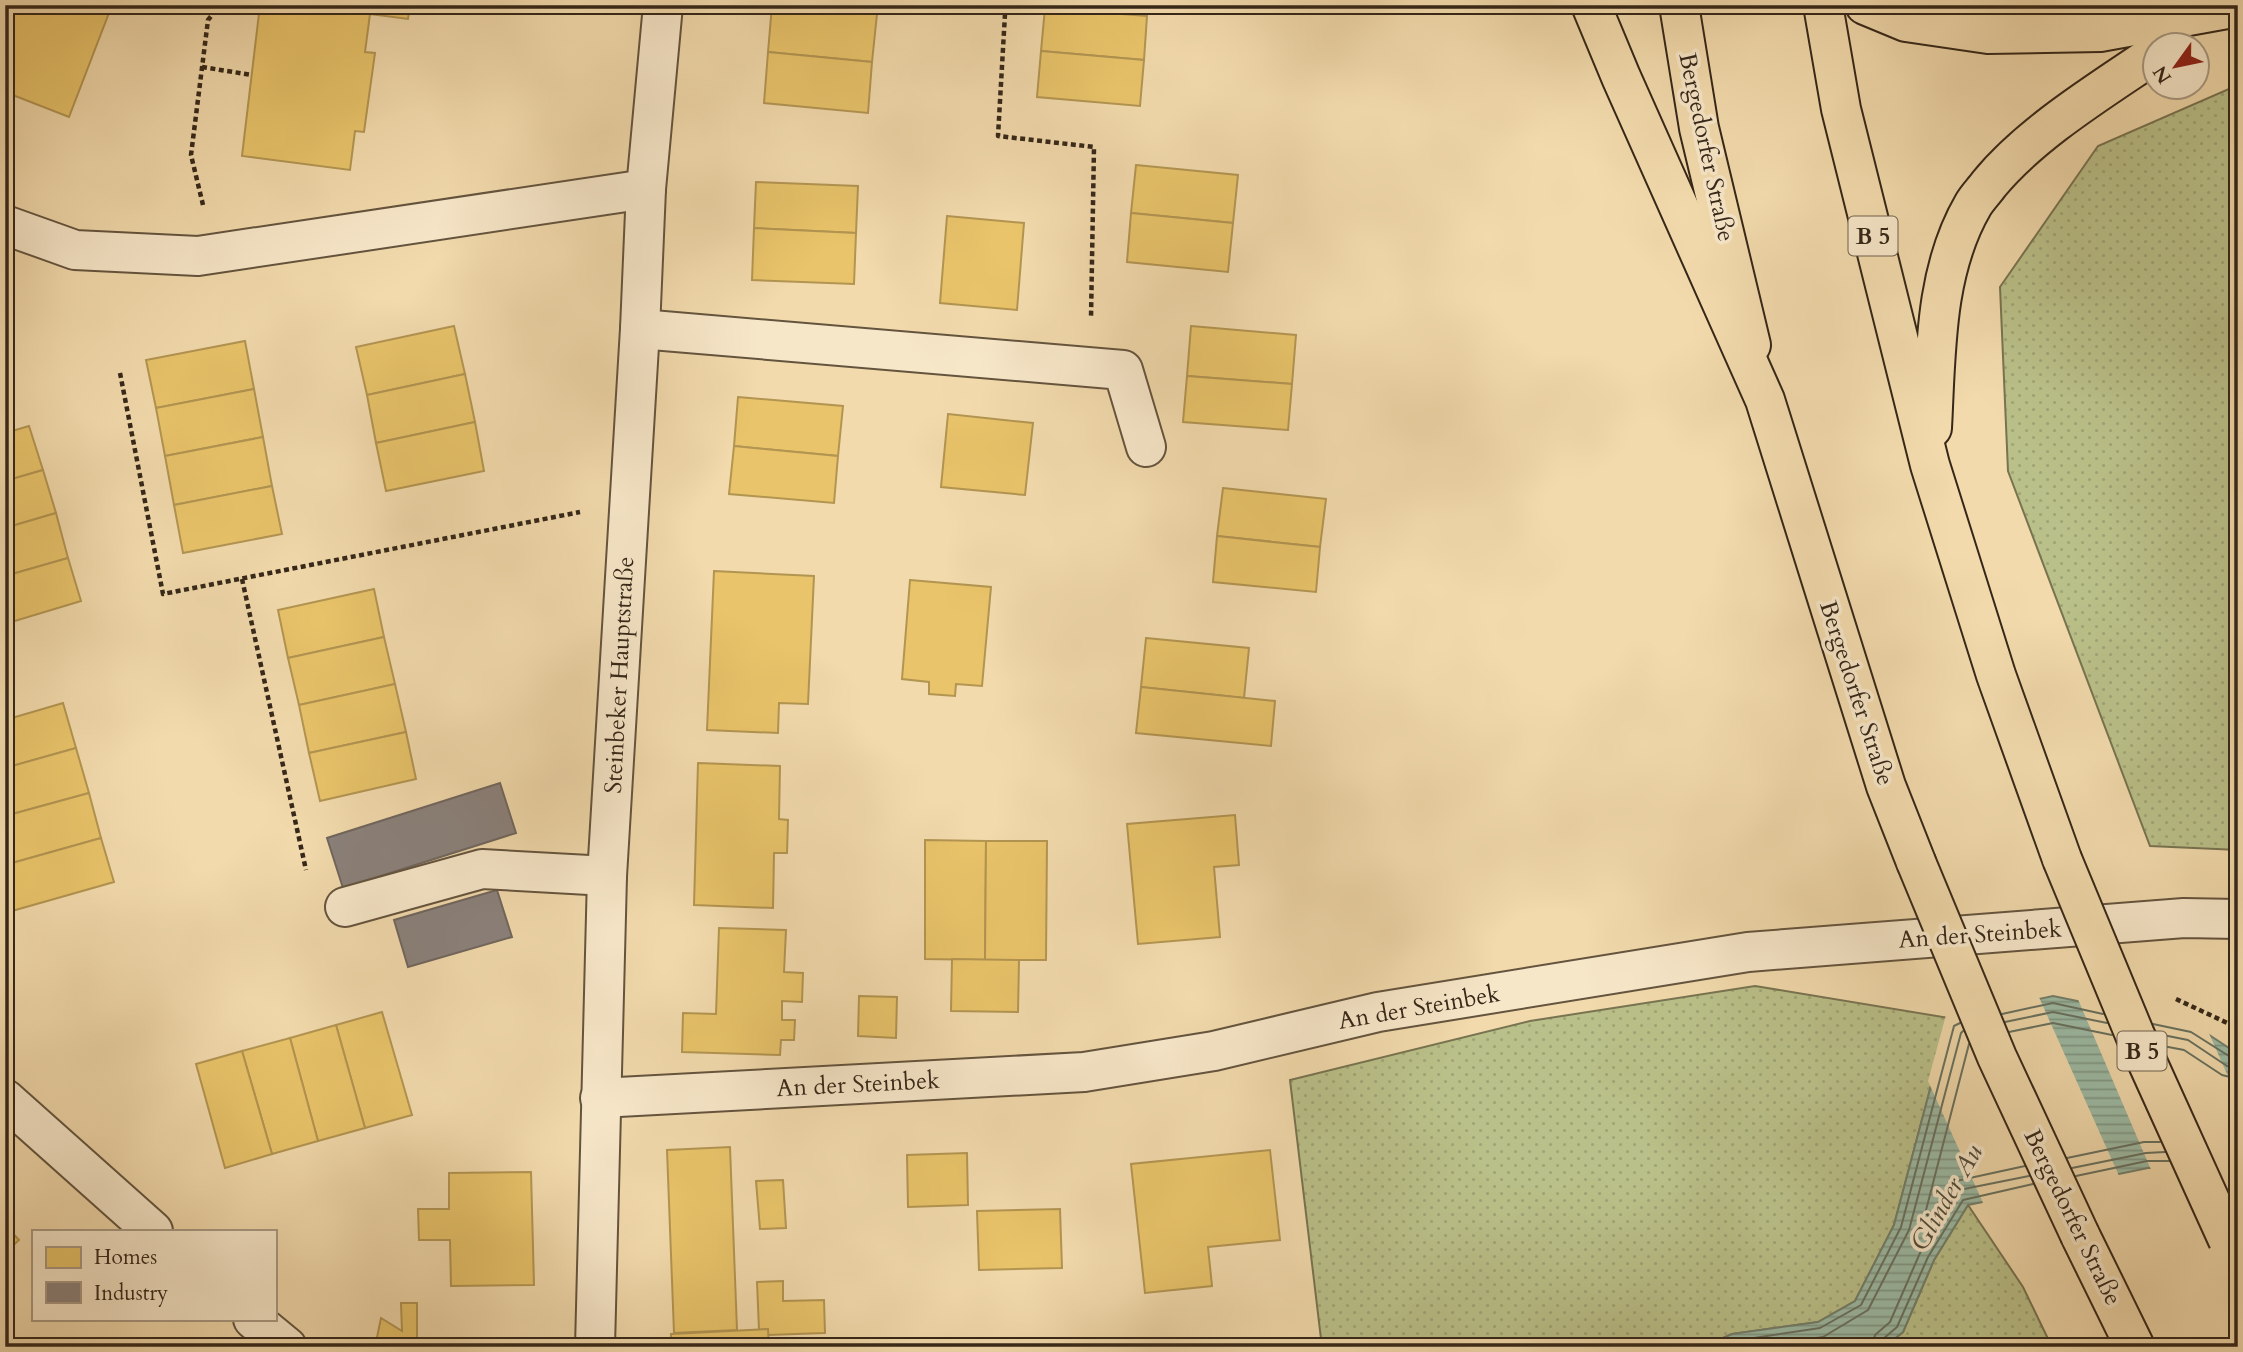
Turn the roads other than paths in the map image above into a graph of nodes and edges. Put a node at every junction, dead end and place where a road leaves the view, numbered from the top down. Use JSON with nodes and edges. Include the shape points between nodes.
{"nodes":[{"id":1,"x":663,"y":5,"type":"edge"},
{"id":2,"x":1591,"y":5,"type":"edge"},
{"id":3,"x":1679,"y":5,"type":"edge"},
{"id":4,"x":1823,"y":5,"type":"edge"},
{"id":5,"x":1866,"y":5,"type":"edge"},
{"id":6,"x":2238,"y":9,"type":"edge"},
{"id":7,"x":2194,"y":32,"type":"edge"},
{"id":8,"x":2142,"y":62,"type":"edge"},
{"id":9,"x":646,"y":189,"type":"junction"},
{"id":10,"x":5,"y":225,"type":"edge"},
{"id":11,"x":640,"y":329,"type":"junction"},
{"id":12,"x":1765,"y":400,"type":"junction"},
{"id":13,"x":1146,"y":447,"type":"dead end"},
{"id":14,"x":1930,"y":465,"type":"junction"},
{"id":15,"x":607,"y":876,"type":"junction"},
{"id":16,"x":345,"y":907,"type":"dead end"},
{"id":17,"x":2238,"y":919,"type":"edge"},
{"id":18,"x":600,"y":1098,"type":"junction"},
{"id":19,"x":5,"y":1099,"type":"edge"},
{"id":20,"x":152,"y":1230,"type":"edge"},
{"id":21,"x":2233,"y":1251,"type":"edge"},
{"id":22,"x":254,"y":1320,"type":"edge"},
{"id":23,"x":288,"y":1347,"type":"edge"},
{"id":24,"x":595,"y":1347,"type":"edge"},
{"id":25,"x":2135,"y":1347,"type":"edge"}],
"edges":[{"from":1,"to":9,"type":"street","name":"Steinbeker Hauptstraße"},
{"from":2,"to":12,"type":"main road"},
{"from":3,"to":12,"type":"main road","name":"Bergedorfer Straße","via":[[1699,128]]},
{"from":4,"to":14,"type":"main road","number":"B 5","via":[[1841,108]]},
{"from":5,"to":6,"type":"main road","via":[[1906,22],[1988,34],[2100,32]]},
{"from":6,"to":7,"type":"main road"},
{"from":8,"to":14,"type":"main road","via":[[2031,142],[1973,204],[1943,289]]},
{"from":9,"to":10,"type":"street","via":[[198,256],[75,250]]},
{"from":9,"to":11,"type":"street","name":"Steinbeker Hauptstraße"},
{"from":11,"to":13,"type":"street","via":[[1123,370]]},
{"from":11,"to":15,"type":"street","name":"Steinbeker Hauptstraße"},
{"from":12,"to":25,"type":"main road","name":"Bergedorfer Straße","bridge":true,"via":[[1886,786],[1997,1057]]},
{"from":14,"to":21,"type":"main road","number":"B 5","bridge":true,"via":[[1996,675],[2062,859]]},
{"from":15,"to":16,"type":"street","via":[[482,869]]},
{"from":15,"to":18,"type":"street","name":"Steinbeker Hauptstraße"},
{"from":17,"to":18,"type":"street","name":"An der Steinbek","via":[[2184,918],[1748,952],[1378,1012],[1214,1051],[1084,1072]]},
{"from":18,"to":24,"type":"street","name":"Steinbeker Hauptstraße"},
{"from":19,"to":20,"type":"street"},
{"from":22,"to":23,"type":"street"}]}
